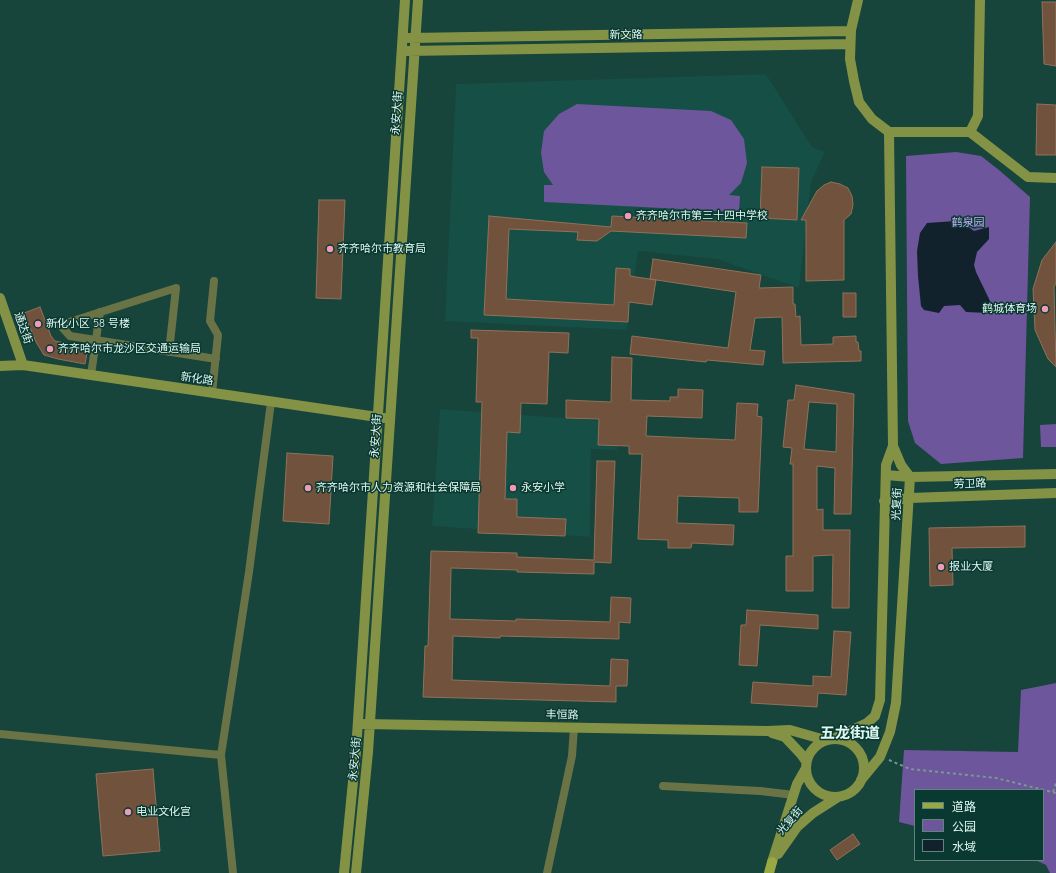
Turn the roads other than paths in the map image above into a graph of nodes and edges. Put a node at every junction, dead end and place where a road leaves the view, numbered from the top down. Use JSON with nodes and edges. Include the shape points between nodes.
{"nodes":[{"id":1,"x":405,"y":0,"type":"edge"},
{"id":2,"x":418,"y":0,"type":"edge"},
{"id":3,"x":858,"y":0,"type":"edge"},
{"id":4,"x":980,"y":0,"type":"edge"},
{"id":5,"x":851,"y":31,"type":"junction"},
{"id":6,"x":402,"y":38,"type":"junction"},
{"id":7,"x":414,"y":38,"type":"junction"},
{"id":8,"x":850,"y":44,"type":"junction"},
{"id":9,"x":414,"y":50,"type":"junction"},
{"id":10,"x":402,"y":51,"type":"junction"},
{"id":11,"x":888,"y":132,"type":"junction"},
{"id":12,"x":970,"y":132,"type":"junction"},
{"id":13,"x":1056,"y":178,"type":"edge"},
{"id":14,"x":214,"y":281,"type":"dead end"},
{"id":15,"x":0,"y":298,"type":"edge"},
{"id":16,"x":100,"y":312,"type":"junction"},
{"id":17,"x":96,"y":340,"type":"junction"},
{"id":18,"x":169,"y":352,"type":"junction"},
{"id":19,"x":216,"y":359,"type":"junction"},
{"id":20,"x":23,"y":365,"type":"junction"},
{"id":21,"x":0,"y":366,"type":"edge"},
{"id":22,"x":92,"y":375,"type":"junction"},
{"id":23,"x":212,"y":393,"type":"junction"},
{"id":24,"x":271,"y":402,"type":"junction"},
{"id":25,"x":377,"y":417,"type":"junction"},
{"id":26,"x":390,"y":418,"type":"junction"},
{"id":27,"x":893,"y":446,"type":"junction"},
{"id":28,"x":1056,"y":474,"type":"edge"},
{"id":29,"x":886,"y":475,"type":"junction"},
{"id":30,"x":910,"y":477,"type":"junction"},
{"id":31,"x":1056,"y":493,"type":"edge"},
{"id":32,"x":909,"y":498,"type":"junction"},
{"id":33,"x":884,"y":501,"type":"junction"},
{"id":34,"x":358,"y":724,"type":"junction"},
{"id":35,"x":370,"y":725,"type":"junction"},
{"id":36,"x":574,"y":727,"type":"junction"},
{"id":37,"x":767,"y":731,"type":"junction"},
{"id":38,"x":0,"y":734,"type":"edge"},
{"id":39,"x":830,"y":739,"type":"junction"},
{"id":40,"x":221,"y":755,"type":"junction"},
{"id":41,"x":806,"y":766,"type":"junction"},
{"id":42,"x":861,"y":780,"type":"junction"},
{"id":43,"x":663,"y":786,"type":"dead end"},
{"id":44,"x":794,"y":795,"type":"junction"},
{"id":45,"x":840,"y":796,"type":"junction"},
{"id":46,"x":772,"y":862,"type":"junction"},
{"id":47,"x":233,"y":873,"type":"edge"},
{"id":48,"x":344,"y":873,"type":"edge"},
{"id":49,"x":356,"y":873,"type":"edge"},
{"id":50,"x":548,"y":873,"type":"edge"},
{"id":51,"x":769,"y":873,"type":"edge"}],
"edges":[{"from":1,"to":6,"type":"main road","name":"永安大街"},
{"from":2,"to":7,"type":"main road","name":"永安大街"},
{"from":3,"to":5,"type":"main road"},
{"from":4,"to":12,"type":"main road","via":[[978,116]]},
{"from":5,"to":7,"type":"main road","name":"新文路"},
{"from":5,"to":8,"type":"main road"},
{"from":6,"to":7,"type":"main road","name":"新文路"},
{"from":6,"to":10,"type":"main road","name":"永安大街"},
{"from":7,"to":9,"type":"main road","name":"永安大街"},
{"from":8,"to":9,"type":"main road","name":"新文路"},
{"from":8,"to":11,"type":"main road","via":[[850,59],[860,102],[872,119]]},
{"from":9,"to":10,"type":"main road","name":"新文路"},
{"from":9,"to":26,"type":"main road","name":"永安大街"},
{"from":10,"to":25,"type":"main road","name":"永安大街"},
{"from":11,"to":12,"type":"main road"},
{"from":11,"to":27,"type":"main road"},
{"from":12,"to":13,"type":"main road","via":[[1028,177]]},
{"from":14,"to":19,"type":"street","via":[[210,321],[218,335]]},
{"from":15,"to":20,"type":"main road","name":"通达街"},
{"from":16,"to":17,"type":"street"},
{"from":16,"to":17,"type":"street","via":[[60,325],[70,336]]},
{"from":16,"to":18,"type":"street","via":[[176,288]]},
{"from":17,"to":18,"type":"street"},
{"from":17,"to":22,"type":"street"},
{"from":18,"to":19,"type":"street"},
{"from":19,"to":23,"type":"street"},
{"from":20,"to":21,"type":"main road","name":"新化路"},
{"from":20,"to":22,"type":"main road","name":"新化路"},
{"from":22,"to":23,"type":"main road","name":"新化路"},
{"from":23,"to":24,"type":"main road","name":"新化路"},
{"from":24,"to":25,"type":"main road","name":"新化路"},
{"from":24,"to":40,"type":"street","via":[[249,572]]},
{"from":25,"to":26,"type":"main road","name":"新化路"},
{"from":25,"to":34,"type":"main road","name":"永安大街"},
{"from":26,"to":35,"type":"main road","name":"永安大街"},
{"from":27,"to":29,"type":"main road","name":"光复街","via":[[886,465]]},
{"from":27,"to":30,"type":"main road","name":"光复街","via":[[901,465]]},
{"from":28,"to":30,"type":"main road","name":"劳卫路"},
{"from":29,"to":30,"type":"main road","name":"劳卫路"},
{"from":29,"to":33,"type":"main road","name":"光复街"},
{"from":30,"to":32,"type":"main road","name":"光复街"},
{"from":31,"to":32,"type":"main road","name":"劳卫路"},
{"from":32,"to":33,"type":"main road","name":"劳卫路"},
{"from":32,"to":42,"type":"main road","name":"光复街","via":[[896,703],[890,732],[880,757]]},
{"from":33,"to":39,"type":"main road","name":"光复街","via":[[880,700],[875,716],[867,723]]},
{"from":34,"to":35,"type":"main road","name":"丰恒路"},
{"from":34,"to":48,"type":"main road","name":"永安大街"},
{"from":35,"to":36,"type":"main road","name":"丰恒路"},
{"from":35,"to":49,"type":"main road","name":"永安大街"},
{"from":36,"to":37,"type":"main road","name":"丰恒路"},
{"from":36,"to":50,"type":"street","via":[[572,756]]},
{"from":37,"to":39,"type":"main road","via":[[790,730]]},
{"from":37,"to":41,"type":"main road","via":[[785,737],[795,747]]},
{"from":38,"to":40,"type":"street"},
{"from":39,"to":41,"type":"main road","via":[[816,744],[810,752]]},
{"from":39,"to":42,"type":"main road","via":[[853,744],[863,761]]},
{"from":40,"to":47,"type":"street"},
{"from":41,"to":44,"type":"main road"},
{"from":41,"to":45,"type":"main road","via":[[808,780],[814,788],[829,797]]},
{"from":42,"to":45,"type":"main road","via":[[856,787]]},
{"from":43,"to":44,"type":"street"},
{"from":44,"to":46,"type":"main road"},
{"from":45,"to":46,"type":"main road","name":"光复街","via":[[813,813],[798,827]]},
{"from":46,"to":51,"type":"main road","name":"光复街"}]}
